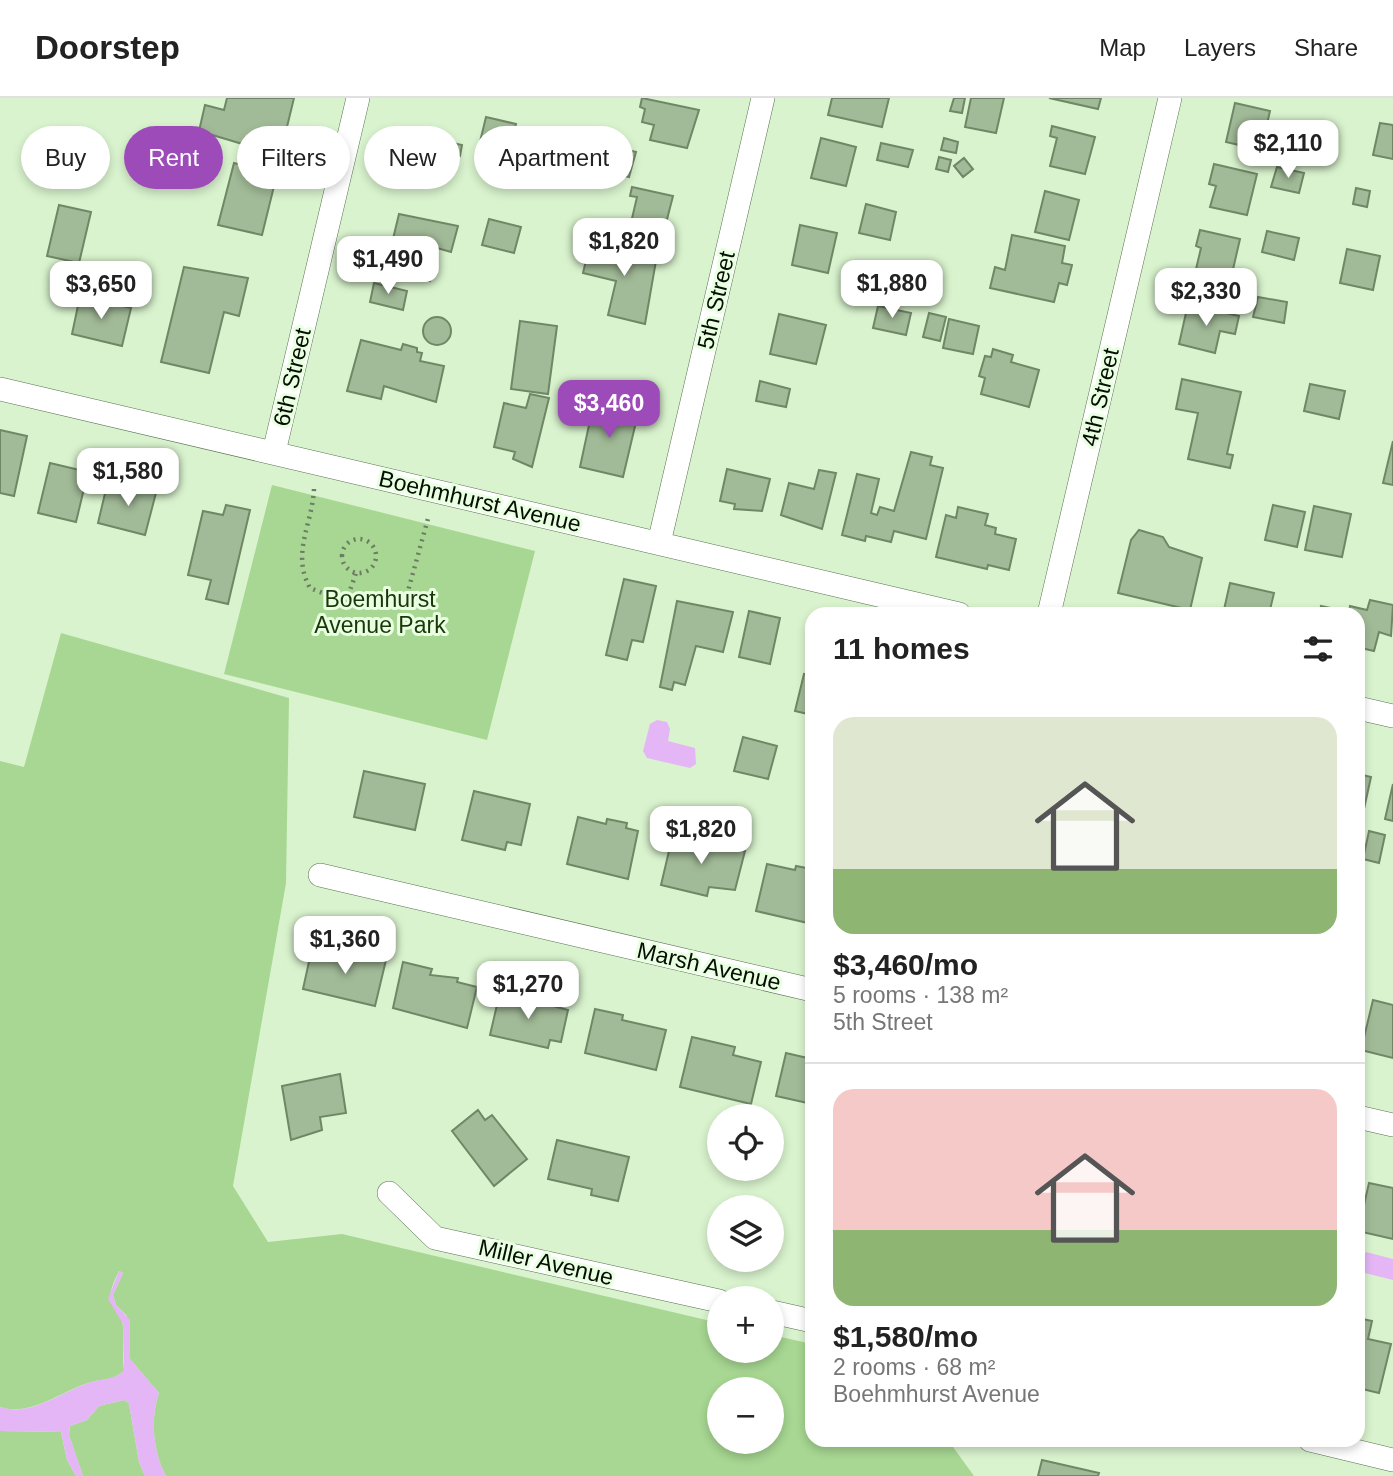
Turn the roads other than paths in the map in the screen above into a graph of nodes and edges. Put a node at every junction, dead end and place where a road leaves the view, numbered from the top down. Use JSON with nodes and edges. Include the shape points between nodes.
{"nodes":[{"id":1,"x":358,"y":98,"type":"edge"},
{"id":2,"x":763,"y":98,"type":"edge"},
{"id":3,"x":1170,"y":98,"type":"edge"},
{"id":4,"x":0,"y":389,"type":"edge"},
{"id":5,"x":274,"y":453,"type":"junction"},
{"id":6,"x":659,"y":543,"type":"junction"},
{"id":7,"x":929,"y":607,"type":"edge"},
{"id":8,"x":1051,"y":607,"type":"edge"},
{"id":9,"x":1365,"y":710,"type":"edge"},
{"id":10,"x":1393,"y":716,"type":"edge"},
{"id":11,"x":320,"y":875,"type":"dead end"},
{"id":12,"x":805,"y":988,"type":"edge"},
{"id":13,"x":1365,"y":1119,"type":"edge"},
{"id":14,"x":1393,"y":1125,"type":"edge"},
{"id":15,"x":389,"y":1193,"type":"dead end"},
{"id":16,"x":707,"y":1298,"type":"edge"},
{"id":17,"x":784,"y":1315,"type":"edge"},
{"id":18,"x":805,"y":1319,"type":"edge"},
{"id":19,"x":1339,"y":1447,"type":"edge"},
{"id":20,"x":1393,"y":1460,"type":"edge"}],
"edges":[{"from":1,"to":5,"type":"street","name":"6th Street"},
{"from":2,"to":6,"type":"street","name":"5th Street"},
{"from":3,"to":8,"type":"street","name":"4th Street"},
{"from":4,"to":5,"type":"street","name":"Boehmhurst Avenue"},
{"from":5,"to":6,"type":"street","name":"Boehmhurst Avenue"},
{"from":6,"to":7,"type":"street","name":"Boehmhurst Avenue"},
{"from":9,"to":10,"type":"street"},
{"from":11,"to":12,"type":"street","name":"Marsh Avenue"},
{"from":13,"to":14,"type":"street"},
{"from":15,"to":16,"type":"street","name":"Miller Avenue","via":[[435,1238]]},
{"from":17,"to":18,"type":"street"},
{"from":19,"to":20,"type":"street"}]}
